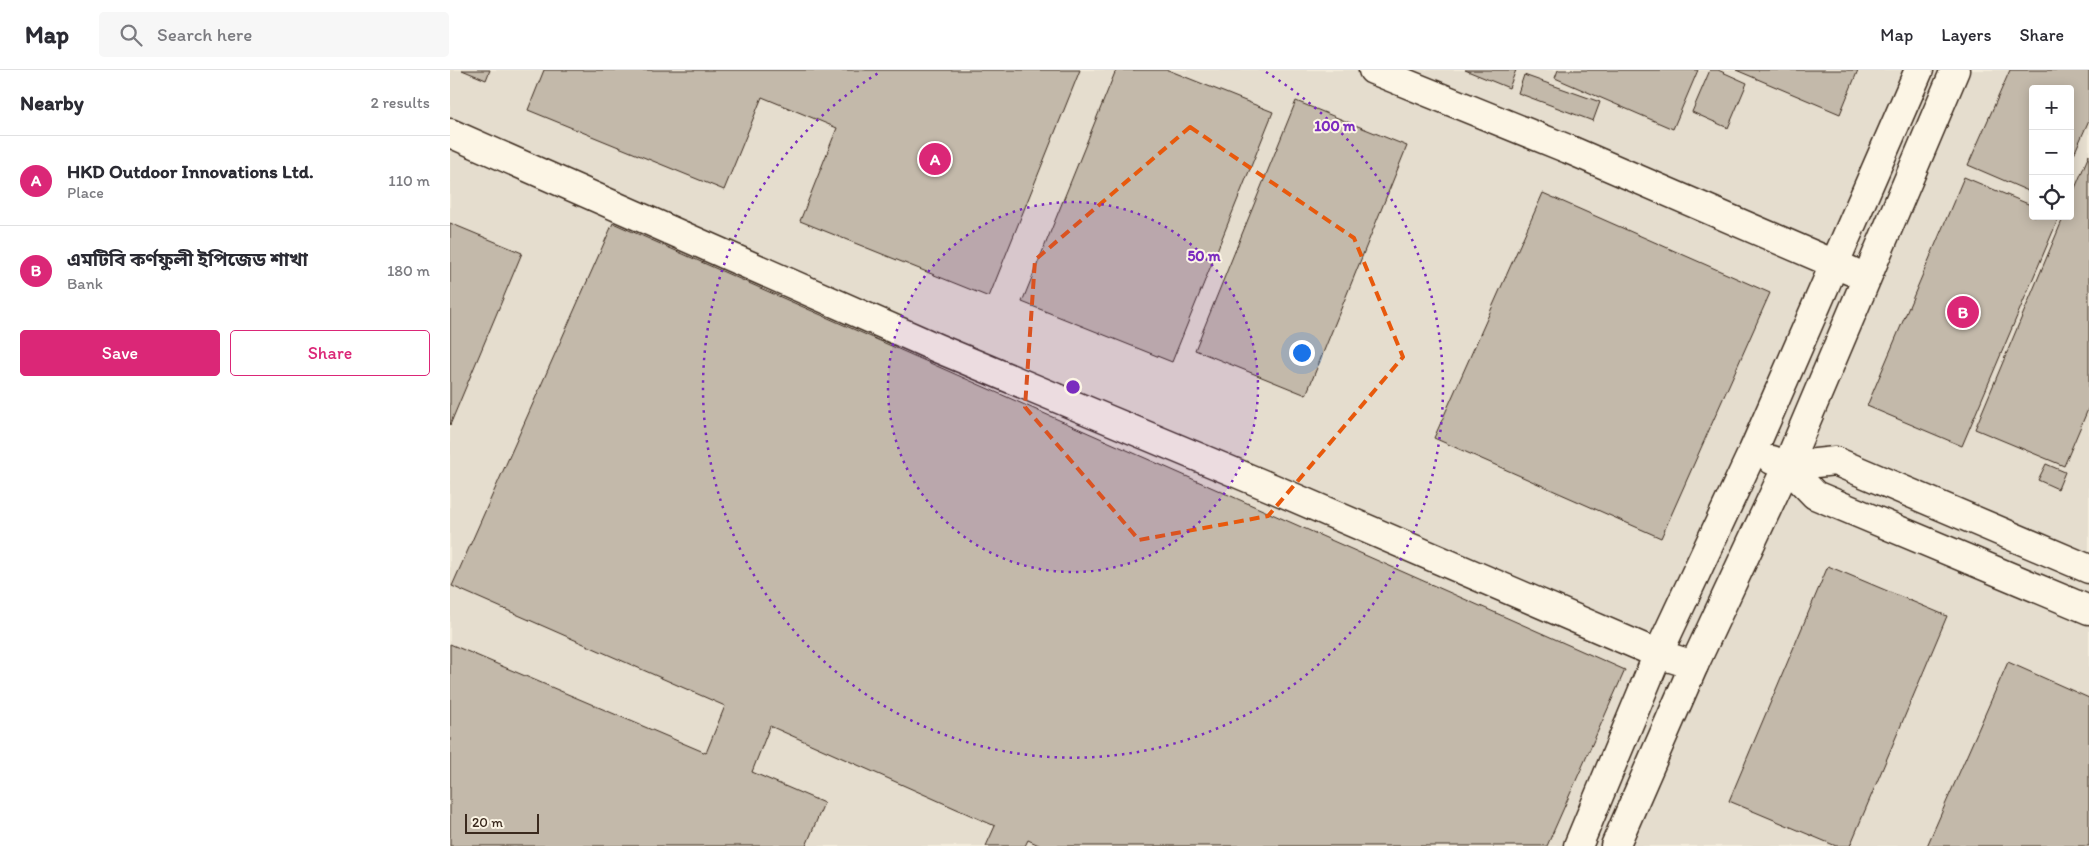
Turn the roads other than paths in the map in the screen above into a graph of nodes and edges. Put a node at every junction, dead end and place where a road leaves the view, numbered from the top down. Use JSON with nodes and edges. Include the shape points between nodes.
{"nodes":[{"id":1,"x":1373,"y":70,"type":"edge"},
{"id":2,"x":1919,"y":70,"type":"edge"},
{"id":3,"x":1956,"y":70,"type":"edge"},
{"id":4,"x":450,"y":133,"type":"edge"},
{"id":5,"x":1834,"y":265,"type":"junction"},
{"id":6,"x":1867,"y":278,"type":"junction"},
{"id":7,"x":1753,"y":451,"type":"junction"},
{"id":8,"x":1787,"y":466,"type":"junction"},
{"id":9,"x":2089,"y":569,"type":"edge"},
{"id":10,"x":2089,"y":610,"type":"edge"},
{"id":11,"x":1658,"y":654,"type":"junction"},
{"id":12,"x":1694,"y":665,"type":"junction"},
{"id":13,"x":1578,"y":846,"type":"edge"},
{"id":14,"x":1615,"y":846,"type":"edge"}],
"edges":[{"from":1,"to":5,"type":"street","via":[[1568,149]]},
{"from":2,"to":5,"type":"street"},
{"from":3,"to":6,"type":"street"},
{"from":4,"to":11,"type":"street","via":[[936,348]]},
{"from":5,"to":6,"type":"street"},
{"from":5,"to":7,"type":"street"},
{"from":6,"to":8,"type":"street"},
{"from":7,"to":8,"type":"street"},
{"from":7,"to":11,"type":"street"},
{"from":8,"to":9,"type":"street","via":[[1835,461]]},
{"from":8,"to":10,"type":"street","via":[[1815,495]]},
{"from":8,"to":12,"type":"street"},
{"from":11,"to":12,"type":"street"},
{"from":11,"to":13,"type":"street"},
{"from":12,"to":14,"type":"street"}]}
